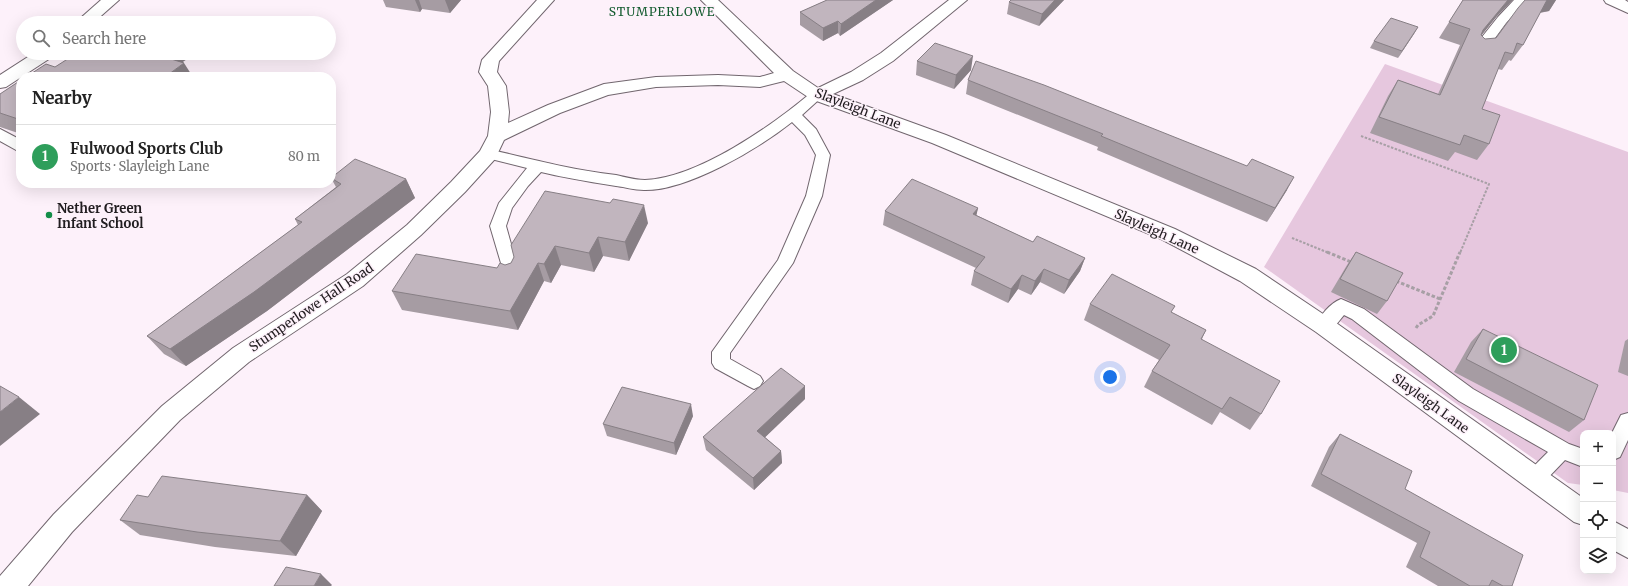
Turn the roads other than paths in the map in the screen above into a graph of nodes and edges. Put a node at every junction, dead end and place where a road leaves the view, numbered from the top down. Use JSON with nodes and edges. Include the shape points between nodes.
{"nodes":[{"id":1,"x":111,"y":0,"type":"edge"},
{"id":2,"x":546,"y":0,"type":"edge"},
{"id":3,"x":709,"y":0,"type":"edge"},
{"id":4,"x":959,"y":0,"type":"edge"},
{"id":5,"x":1521,"y":0,"type":"edge"},
{"id":6,"x":1612,"y":0,"type":"edge"},
{"id":7,"x":1628,"y":8,"type":"edge"},
{"id":8,"x":92,"y":16,"type":"edge"},
{"id":9,"x":1479,"y":50,"type":"edge"},
{"id":10,"x":35,"y":60,"type":"edge"},
{"id":11,"x":17,"y":72,"type":"edge"},
{"id":12,"x":16,"y":73,"type":"edge"},
{"id":13,"x":787,"y":74,"type":"junction"},
{"id":14,"x":0,"y":83,"type":"edge"},
{"id":15,"x":817,"y":94,"type":"junction"},
{"id":16,"x":793,"y":115,"type":"junction"},
{"id":17,"x":0,"y":134,"type":"edge"},
{"id":18,"x":16,"y":144,"type":"edge"},
{"id":19,"x":492,"y":145,"type":"junction"},
{"id":20,"x":537,"y":167,"type":"junction"},
{"id":21,"x":512,"y":276,"type":"edge"},
{"id":22,"x":1324,"y":326,"type":"junction"},
{"id":23,"x":754,"y":381,"type":"dead end"},
{"id":24,"x":1628,"y":422,"type":"edge"},
{"id":25,"x":1616,"y":445,"type":"edge"},
{"id":26,"x":1562,"y":450,"type":"junction"},
{"id":27,"x":1580,"y":457,"type":"edge"},
{"id":28,"x":1535,"y":478,"type":"junction"},
{"id":29,"x":1580,"y":511,"type":"edge"},
{"id":30,"x":1616,"y":536,"type":"edge"},
{"id":31,"x":1628,"y":545,"type":"edge"},
{"id":32,"x":10,"y":586,"type":"edge"}],
"edges":[{"from":1,"to":8,"type":"street"},
{"from":2,"to":19,"type":"street","via":[[491,60],[488,72],[497,86],[500,112]]},
{"from":3,"to":13,"type":"street","name":"Slayleigh Lane"},
{"from":4,"to":15,"type":"street","via":[[887,57],[857,76]]},
{"from":5,"to":9,"type":"lane"},
{"from":6,"to":7,"type":"street"},
{"from":10,"to":11,"type":"street"},
{"from":12,"to":14,"type":"street"},
{"from":13,"to":15,"type":"street","name":"Slayleigh Lane"},
{"from":13,"to":19,"type":"street","name":"Stumperlowe Hall Road","via":[[760,82],[656,82],[604,90],[554,109]]},
{"from":15,"to":16,"type":"lane"},
{"from":15,"to":22,"type":"street","name":"Slayleigh Lane","via":[[939,139],[1168,234],[1248,275]]},
{"from":16,"to":20,"type":"lane","via":[[764,137],[683,178],[647,185]]},
{"from":16,"to":23,"type":"lane","via":[[811,132],[822,155],[814,196],[785,263],[721,352],[721,363]]},
{"from":17,"to":18,"type":"lane"},
{"from":19,"to":20,"type":"lane"},
{"from":19,"to":32,"type":"street","name":"Stumperlowe Hall Road","via":[[458,188],[414,230],[355,280],[240,355],[171,412],[63,524]]},
{"from":20,"to":21,"type":"lane","via":[[505,207],[498,226]]},
{"from":22,"to":26,"type":"lane","via":[[1340,306],[1358,314],[1466,395]]},
{"from":22,"to":28,"type":"street","name":"Slayleigh Lane"},
{"from":24,"to":25,"type":"lane"},
{"from":26,"to":27,"type":"lane"},
{"from":26,"to":28,"type":"lane"},
{"from":28,"to":29,"type":"street","name":"Slayleigh Lane"},
{"from":30,"to":31,"type":"street"}]}
